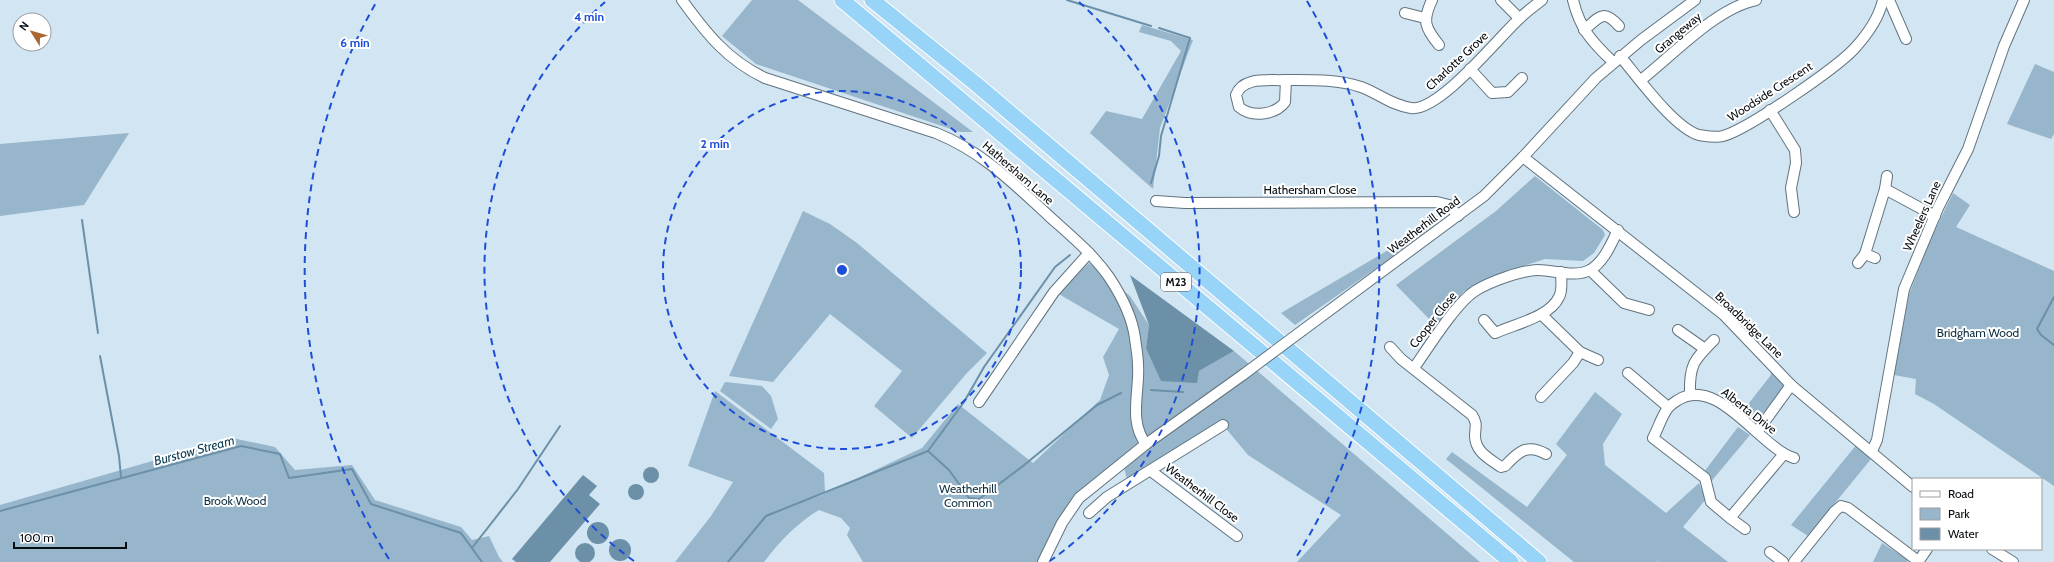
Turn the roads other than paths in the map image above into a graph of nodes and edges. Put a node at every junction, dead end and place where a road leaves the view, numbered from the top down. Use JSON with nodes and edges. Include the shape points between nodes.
{"nodes":[{"id":1,"x":682,"y":0,"type":"edge"},
{"id":2,"x":842,"y":0,"type":"edge"},
{"id":3,"x":872,"y":0,"type":"edge"},
{"id":4,"x":1432,"y":0,"type":"edge"},
{"id":5,"x":1500,"y":0,"type":"edge"},
{"id":6,"x":1542,"y":0,"type":"edge"},
{"id":7,"x":1573,"y":0,"type":"edge"},
{"id":8,"x":1695,"y":0,"type":"edge"},
{"id":9,"x":1756,"y":0,"type":"edge"},
{"id":10,"x":1883,"y":0,"type":"edge"},
{"id":11,"x":1889,"y":0,"type":"edge"},
{"id":12,"x":2024,"y":0,"type":"edge"},
{"id":13,"x":1405,"y":14,"type":"dead end"},
{"id":14,"x":1425,"y":18,"type":"junction"},
{"id":15,"x":1519,"y":18,"type":"junction"},
{"id":16,"x":1619,"y":26,"type":"dead end"},
{"id":17,"x":1584,"y":30,"type":"junction"},
{"id":18,"x":1906,"y":39,"type":"dead end"},
{"id":19,"x":1439,"y":45,"type":"dead end"},
{"id":20,"x":1616,"y":59,"type":"junction"},
{"id":21,"x":1470,"y":69,"type":"junction"},
{"id":22,"x":1522,"y":78,"type":"dead end"},
{"id":23,"x":1286,"y":80,"type":"junction"},
{"id":24,"x":1641,"y":80,"type":"junction"},
{"id":25,"x":1770,"y":110,"type":"junction"},
{"id":26,"x":1523,"y":157,"type":"junction"},
{"id":27,"x":1888,"y":176,"type":"dead end"},
{"id":28,"x":1885,"y":189,"type":"junction"},
{"id":29,"x":1156,"y":201,"type":"dead end"},
{"id":30,"x":1794,"y":212,"type":"dead end"},
{"id":31,"x":1458,"y":216,"type":"junction"},
{"id":32,"x":1935,"y":216,"type":"junction"},
{"id":33,"x":1618,"y":230,"type":"junction"},
{"id":34,"x":1089,"y":253,"type":"junction"},
{"id":35,"x":1858,"y":263,"type":"dead end"},
{"id":36,"x":1590,"y":270,"type":"junction"},
{"id":37,"x":1561,"y":272,"type":"junction"},
{"id":38,"x":1649,"y":310,"type":"dead end"},
{"id":39,"x":1542,"y":315,"type":"junction"},
{"id":40,"x":1484,"y":320,"type":"dead end"},
{"id":41,"x":1678,"y":330,"type":"dead end"},
{"id":42,"x":1714,"y":340,"type":"dead end"},
{"id":43,"x":1390,"y":347,"type":"dead end"},
{"id":44,"x":1705,"y":349,"type":"junction"},
{"id":45,"x":1580,"y":352,"type":"junction"},
{"id":46,"x":1598,"y":360,"type":"dead end"},
{"id":47,"x":1414,"y":368,"type":"junction"},
{"id":48,"x":1628,"y":373,"type":"dead end"},
{"id":49,"x":1791,"y":385,"type":"junction"},
{"id":50,"x":1690,"y":394,"type":"junction"},
{"id":51,"x":1542,"y":397,"type":"dead end"},
{"id":52,"x":980,"y":402,"type":"dead end"},
{"id":53,"x":1668,"y":408,"type":"junction"},
{"id":54,"x":1223,"y":425,"type":"dead end"},
{"id":55,"x":1758,"y":432,"type":"junction"},
{"id":56,"x":1146,"y":444,"type":"junction"},
{"id":57,"x":1872,"y":451,"type":"junction"},
{"id":58,"x":1546,"y":454,"type":"dead end"},
{"id":59,"x":1783,"y":455,"type":"junction"},
{"id":60,"x":1794,"y":458,"type":"dead end"},
{"id":61,"x":1151,"y":471,"type":"junction"},
{"id":62,"x":1096,"y":484,"type":"junction"},
{"id":63,"x":1912,"y":486,"type":"edge"},
{"id":64,"x":1107,"y":497,"type":"junction"},
{"id":65,"x":1089,"y":513,"type":"dead end"},
{"id":66,"x":1730,"y":518,"type":"junction"},
{"id":67,"x":1744,"y":529,"type":"dead end"},
{"id":68,"x":1237,"y":536,"type":"dead end"},
{"id":69,"x":1926,"y":550,"type":"edge"},
{"id":70,"x":1994,"y":550,"type":"edge"},
{"id":71,"x":1770,"y":552,"type":"dead end"},
{"id":72,"x":1043,"y":562,"type":"edge"},
{"id":73,"x":1510,"y":562,"type":"edge"},
{"id":74,"x":1539,"y":562,"type":"edge"},
{"id":75,"x":1783,"y":562,"type":"edge"},
{"id":76,"x":1794,"y":562,"type":"edge"},
{"id":77,"x":1918,"y":562,"type":"edge"},
{"id":78,"x":2013,"y":562,"type":"edge"}],
"edges":[{"from":1,"to":34,"type":"street","name":"Hathersham Lane","via":[[714,41],[746,69],[765,78],[936,132],[975,152]]},
{"from":2,"to":73,"type":"highway","number":"M23"},
{"from":3,"to":74,"type":"highway","number":"M23","via":[[976,84]]},
{"from":4,"to":14,"type":"street"},
{"from":5,"to":15,"type":"street"},
{"from":6,"to":15,"type":"street","name":"Charlotte Grove"},
{"from":7,"to":17,"type":"street","name":"Woodside Crescent","via":[[1578,21]]},
{"from":8,"to":20,"type":"street","name":"Weatherhill Road"},
{"from":9,"to":24,"type":"street","name":"Grangeway","via":[[1744,2],[1722,15]]},
{"from":10,"to":25,"type":"street","name":"Woodside Crescent","via":[[1881,10],[1854,49],[1835,66]]},
{"from":11,"to":18,"type":"street"},
{"from":12,"to":32,"type":"street","name":"Wheelers Lane","via":[[2004,46],[1968,149]]},
{"from":13,"to":14,"type":"street"},
{"from":14,"to":19,"type":"street","via":[[1427,31]]},
{"from":15,"to":21,"type":"street","name":"Charlotte Grove"},
{"from":16,"to":17,"type":"street","via":[[1610,16],[1605,15]]},
{"from":17,"to":20,"type":"street","name":"Woodside Crescent"},
{"from":20,"to":24,"type":"street","name":"Woodside Crescent"},
{"from":20,"to":26,"type":"street","name":"Weatherhill Road","via":[[1583,90]]},
{"from":21,"to":22,"type":"street","via":[[1492,93],[1508,92]]},
{"from":21,"to":23,"type":"street","name":"Charlotte Grove","via":[[1435,101],[1413,108],[1386,101],[1361,87],[1326,80]]},
{"from":23,"to":23,"type":"street","name":"Charlotte Grove","via":[[1285,102],[1276,111],[1250,113],[1239,107],[1236,95],[1243,84]]},
{"from":24,"to":25,"type":"street","name":"Woodside Crescent","via":[[1682,126],[1697,134],[1723,136]]},
{"from":25,"to":30,"type":"street","via":[[1794,150],[1796,163],[1791,188]]},
{"from":26,"to":31,"type":"street","name":"Weatherhill Road","via":[[1484,196]]},
{"from":26,"to":33,"type":"street","name":"Broadbridge Lane"},
{"from":27,"to":28,"type":"street"},
{"from":28,"to":32,"type":"street"},
{"from":28,"to":35,"type":"street","via":[[1870,256]]},
{"from":29,"to":31,"type":"street","name":"Hathersham Close","via":[[1436,202],[1449,205]]},
{"from":31,"to":56,"type":"street","name":"Weatherhill Road","bridge":true},
{"from":32,"to":57,"type":"street","name":"Wheelers Lane","via":[[1902,295],[1877,440]]},
{"from":33,"to":36,"type":"street","via":[[1601,261]]},
{"from":33,"to":49,"type":"street","name":"Broadbridge Lane","via":[[1724,315]]},
{"from":34,"to":52,"type":"street","via":[[1054,292]]},
{"from":34,"to":56,"type":"street","name":"Hathersham Lane","via":[[1109,277],[1126,308],[1135,336],[1139,366],[1135,399],[1137,422],[1138,431]]},
{"from":36,"to":37,"type":"street","name":"Cooper Close"},
{"from":36,"to":38,"type":"street","via":[[1624,303]]},
{"from":37,"to":39,"type":"street","via":[[1560,296],[1552,309]]},
{"from":37,"to":47,"type":"street","name":"Cooper Close","via":[[1527,271],[1474,291],[1462,303]]},
{"from":39,"to":40,"type":"street","via":[[1495,332]]},
{"from":39,"to":45,"type":"street"},
{"from":41,"to":44,"type":"street"},
{"from":42,"to":44,"type":"street"},
{"from":43,"to":47,"type":"street","name":"Cooper Close"},
{"from":44,"to":50,"type":"street","via":[[1693,364],[1689,376]]},
{"from":45,"to":46,"type":"street"},
{"from":45,"to":51,"type":"street"},
{"from":47,"to":58,"type":"street","name":"Cooper Close","via":[[1472,415],[1476,422],[1477,446],[1501,467],[1506,466],[1514,455],[1526,450]]},
{"from":48,"to":53,"type":"street","via":[[1645,382]]},
{"from":49,"to":55,"type":"street"},
{"from":49,"to":57,"type":"street","name":"Broadbridge Lane","via":[[1823,414]]},
{"from":50,"to":53,"type":"street"},
{"from":50,"to":55,"type":"street","name":"Alberta Drive","via":[[1709,396]]},
{"from":53,"to":66,"type":"street","via":[[1653,438],[1705,478],[1711,502]]},
{"from":54,"to":61,"type":"street","name":"Weatherhill Close"},
{"from":55,"to":59,"type":"street","name":"Alberta Drive"},
{"from":56,"to":62,"type":"street","name":"Weatherhill Road"},
{"from":57,"to":63,"type":"street","name":"Broadbridge Lane"},
{"from":59,"to":60,"type":"street","name":"Alberta Drive"},
{"from":59,"to":66,"type":"street"},
{"from":61,"to":64,"type":"street","name":"Weatherhill Close"},
{"from":61,"to":68,"type":"street","name":"Weatherhill Close"},
{"from":62,"to":64,"type":"street"},
{"from":62,"to":72,"type":"street","name":"Weatherhill Road","via":[[1080,498],[1062,523]]},
{"from":64,"to":65,"type":"street","name":"Weatherhill Close"},
{"from":66,"to":67,"type":"street"},
{"from":69,"to":77,"type":"street"},
{"from":70,"to":78,"type":"street"},
{"from":71,"to":75,"type":"street"},
{"from":76,"to":77,"type":"street","via":[[1841,506],[1848,508]]}]}
